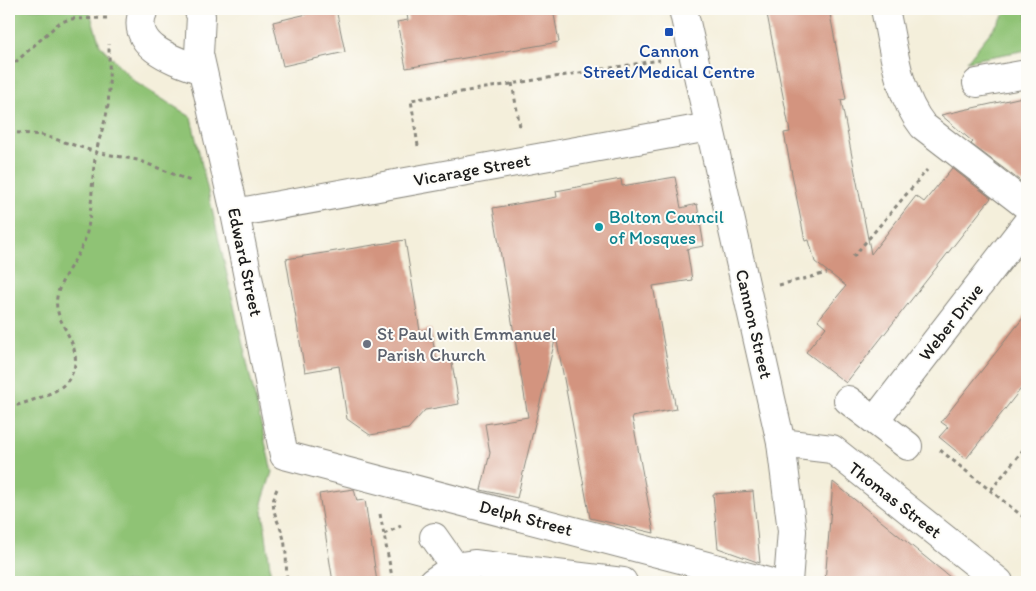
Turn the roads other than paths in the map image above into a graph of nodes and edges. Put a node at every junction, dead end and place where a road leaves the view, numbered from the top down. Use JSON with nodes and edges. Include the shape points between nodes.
{"nodes":[{"id":1,"x":144,"y":9,"type":"edge"},
{"id":2,"x":198,"y":9,"type":"edge"},
{"id":3,"x":683,"y":9,"type":"edge"},
{"id":4,"x":885,"y":9,"type":"edge"},
{"id":5,"x":202,"y":70,"type":"junction"},
{"id":6,"x":1027,"y":74,"type":"edge"},
{"id":7,"x":977,"y":83,"type":"dead end"},
{"id":8,"x":709,"y":127,"type":"junction"},
{"id":9,"x":1027,"y":206,"type":"edge"},
{"id":10,"x":235,"y":212,"type":"junction"},
{"id":11,"x":1027,"y":223,"type":"edge"},
{"id":12,"x":848,"y":400,"type":"dead end"},
{"id":13,"x":875,"y":420,"type":"junction"},
{"id":14,"x":782,"y":443,"type":"junction"},
{"id":15,"x":908,"y":446,"type":"road end"},
{"id":16,"x":290,"y":456,"type":"joint"},
{"id":17,"x":434,"y":537,"type":"dead end"},
{"id":18,"x":455,"y":567,"type":"junction"},
{"id":19,"x":433,"y":582,"type":"edge"},
{"id":20,"x":624,"y":582,"type":"edge"},
{"id":21,"x":768,"y":582,"type":"edge"},
{"id":22,"x":788,"y":582,"type":"edge"},
{"id":23,"x":999,"y":582,"type":"edge"}],
"edges":[{"from":1,"to":5,"type":"street","via":[[141,26],[151,48]]},
{"from":2,"to":5,"type":"street","name":"Edward Street"},
{"from":3,"to":8,"type":"street","name":"Cannon Street"},
{"from":4,"to":9,"type":"street","via":[[903,91],[911,111],[923,126]]},
{"from":5,"to":10,"type":"street","name":"Edward Street"},
{"from":6,"to":7,"type":"street"},
{"from":8,"to":10,"type":"street","name":"Vicarage Street"},
{"from":8,"to":14,"type":"street","name":"Cannon Street"},
{"from":10,"to":16,"type":"street","name":"Edward Street"},
{"from":11,"to":13,"type":"street","name":"Weber Drive"},
{"from":12,"to":13,"type":"street"},
{"from":13,"to":15,"type":"street"},
{"from":14,"to":22,"type":"street","name":"Cannon Street","via":[[792,531]]},
{"from":14,"to":23,"type":"street","name":"Thomas Street","via":[[832,449]]},
{"from":16,"to":21,"type":"street","name":"Delph Street"},
{"from":17,"to":18,"type":"street"},
{"from":18,"to":19,"type":"street"},
{"from":18,"to":20,"type":"street","via":[[474,564]]}]}
